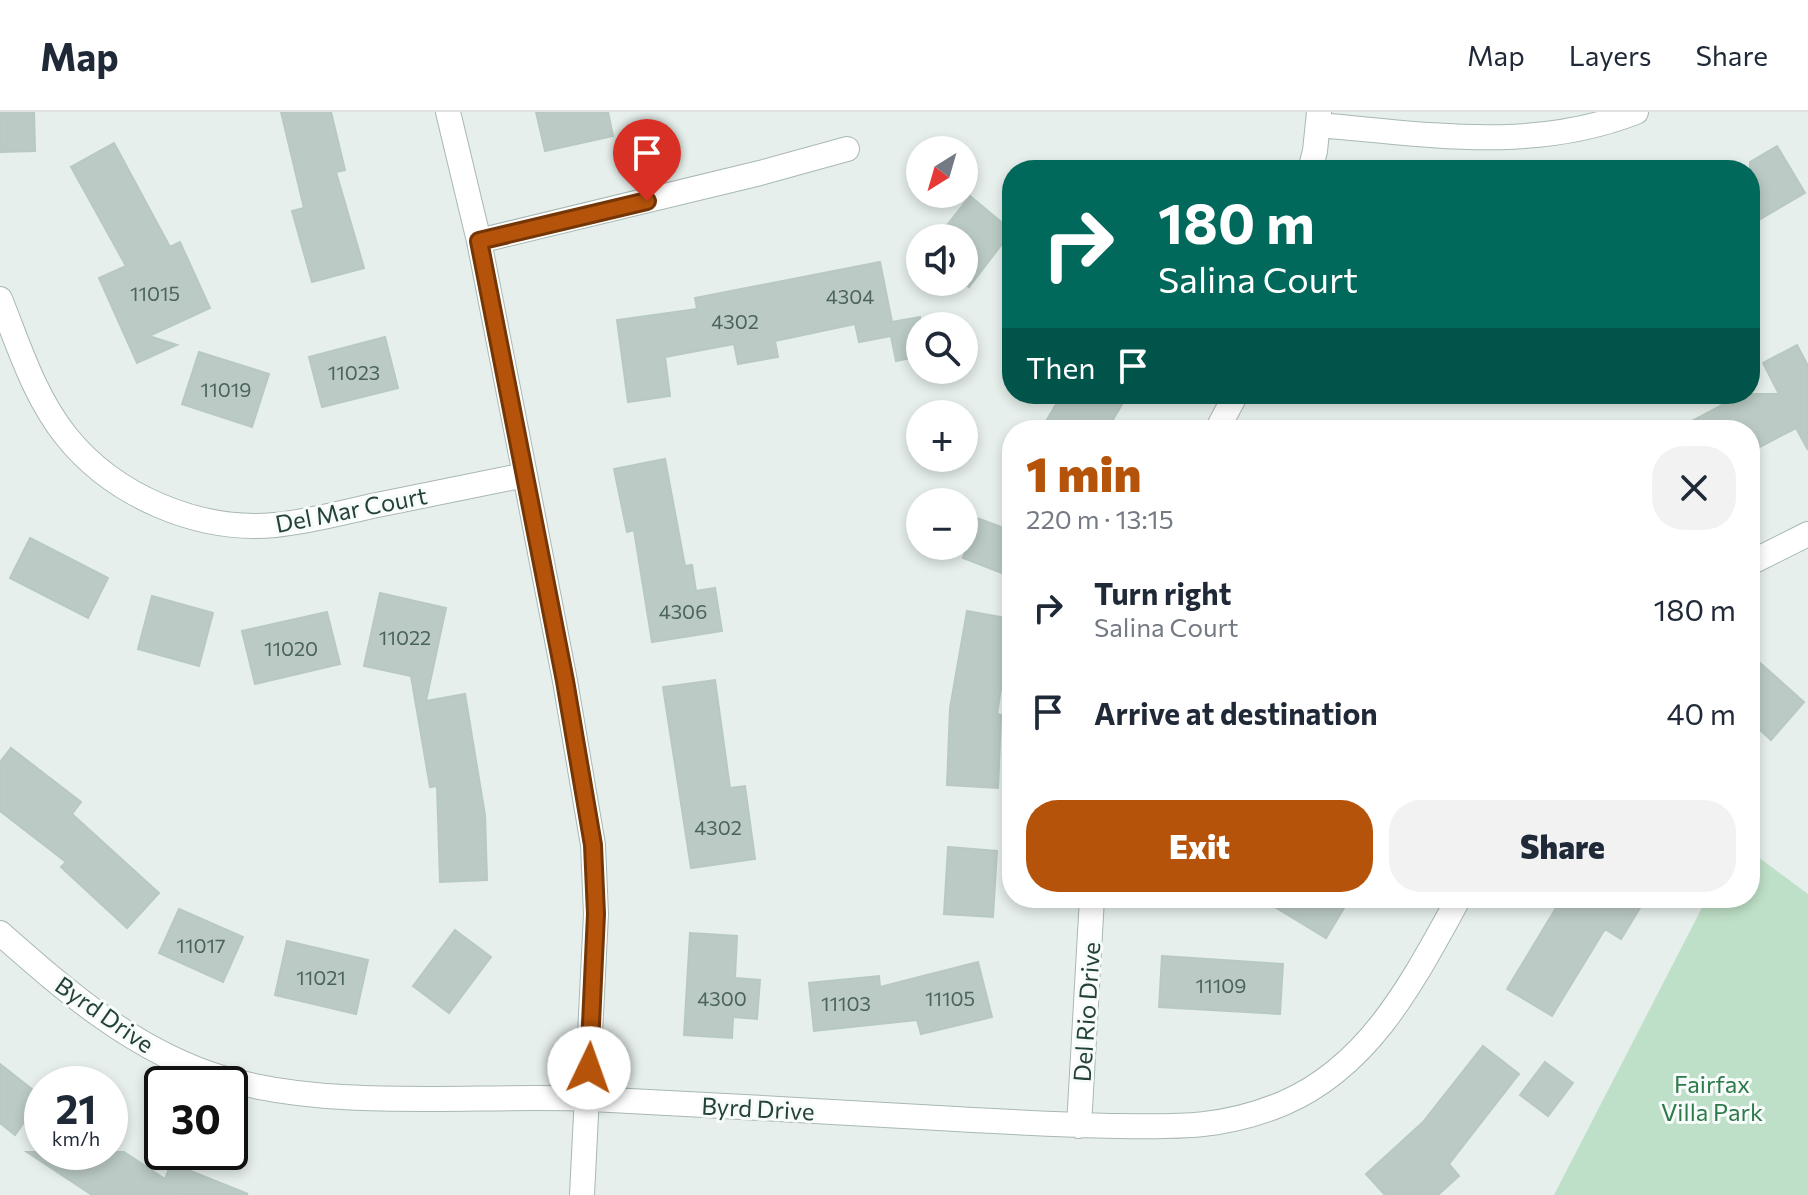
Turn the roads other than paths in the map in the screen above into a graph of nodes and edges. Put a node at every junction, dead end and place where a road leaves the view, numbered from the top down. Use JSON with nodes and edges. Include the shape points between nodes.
{"nodes":[{"id":1,"x":448,"y":112,"type":"edge"},
{"id":2,"x":1636,"y":112,"type":"edge"},
{"id":3,"x":1318,"y":118,"type":"edge"},
{"id":4,"x":847,"y":149,"type":"dead end"},
{"id":5,"x":1312,"y":160,"type":"edge"},
{"id":6,"x":479,"y":241,"type":"junction"},
{"id":7,"x":0,"y":299,"type":"edge"},
{"id":8,"x":525,"y":475,"type":"junction"},
{"id":9,"x":1808,"y":534,"type":"edge"},
{"id":10,"x":1760,"y":558,"type":"edge"},
{"id":11,"x":1091,"y":908,"type":"edge"},
{"id":12,"x":1453,"y":908,"type":"edge"},
{"id":13,"x":0,"y":933,"type":"edge"},
{"id":14,"x":588,"y":1099,"type":"junction"},
{"id":15,"x":1079,"y":1126,"type":"junction"},
{"id":16,"x":582,"y":1195,"type":"edge"}],
"edges":[{"from":1,"to":6,"type":"street"},
{"from":2,"to":3,"type":"street","via":[[1581,129],[1484,139]]},
{"from":3,"to":5,"type":"street"},
{"from":4,"to":6,"type":"street"},
{"from":6,"to":8,"type":"street"},
{"from":7,"to":8,"type":"street","name":"Del Mar Court","via":[[37,391],[65,435],[115,480],[182,514],[226,524],[277,525]]},
{"from":8,"to":14,"type":"street","via":[[593,845],[596,914]]},
{"from":9,"to":10,"type":"street"},
{"from":11,"to":15,"type":"street","name":"Del Rio Drive"},
{"from":12,"to":15,"type":"street","name":"Byrd Drive","via":[[1391,1015],[1313,1087],[1231,1121],[1189,1128]]},
{"from":13,"to":14,"type":"street","name":"Byrd Drive","via":[[107,1022],[145,1046],[222,1078],[305,1093],[383,1098]]},
{"from":14,"to":15,"type":"street","name":"Byrd Drive"},
{"from":14,"to":16,"type":"street"}]}
